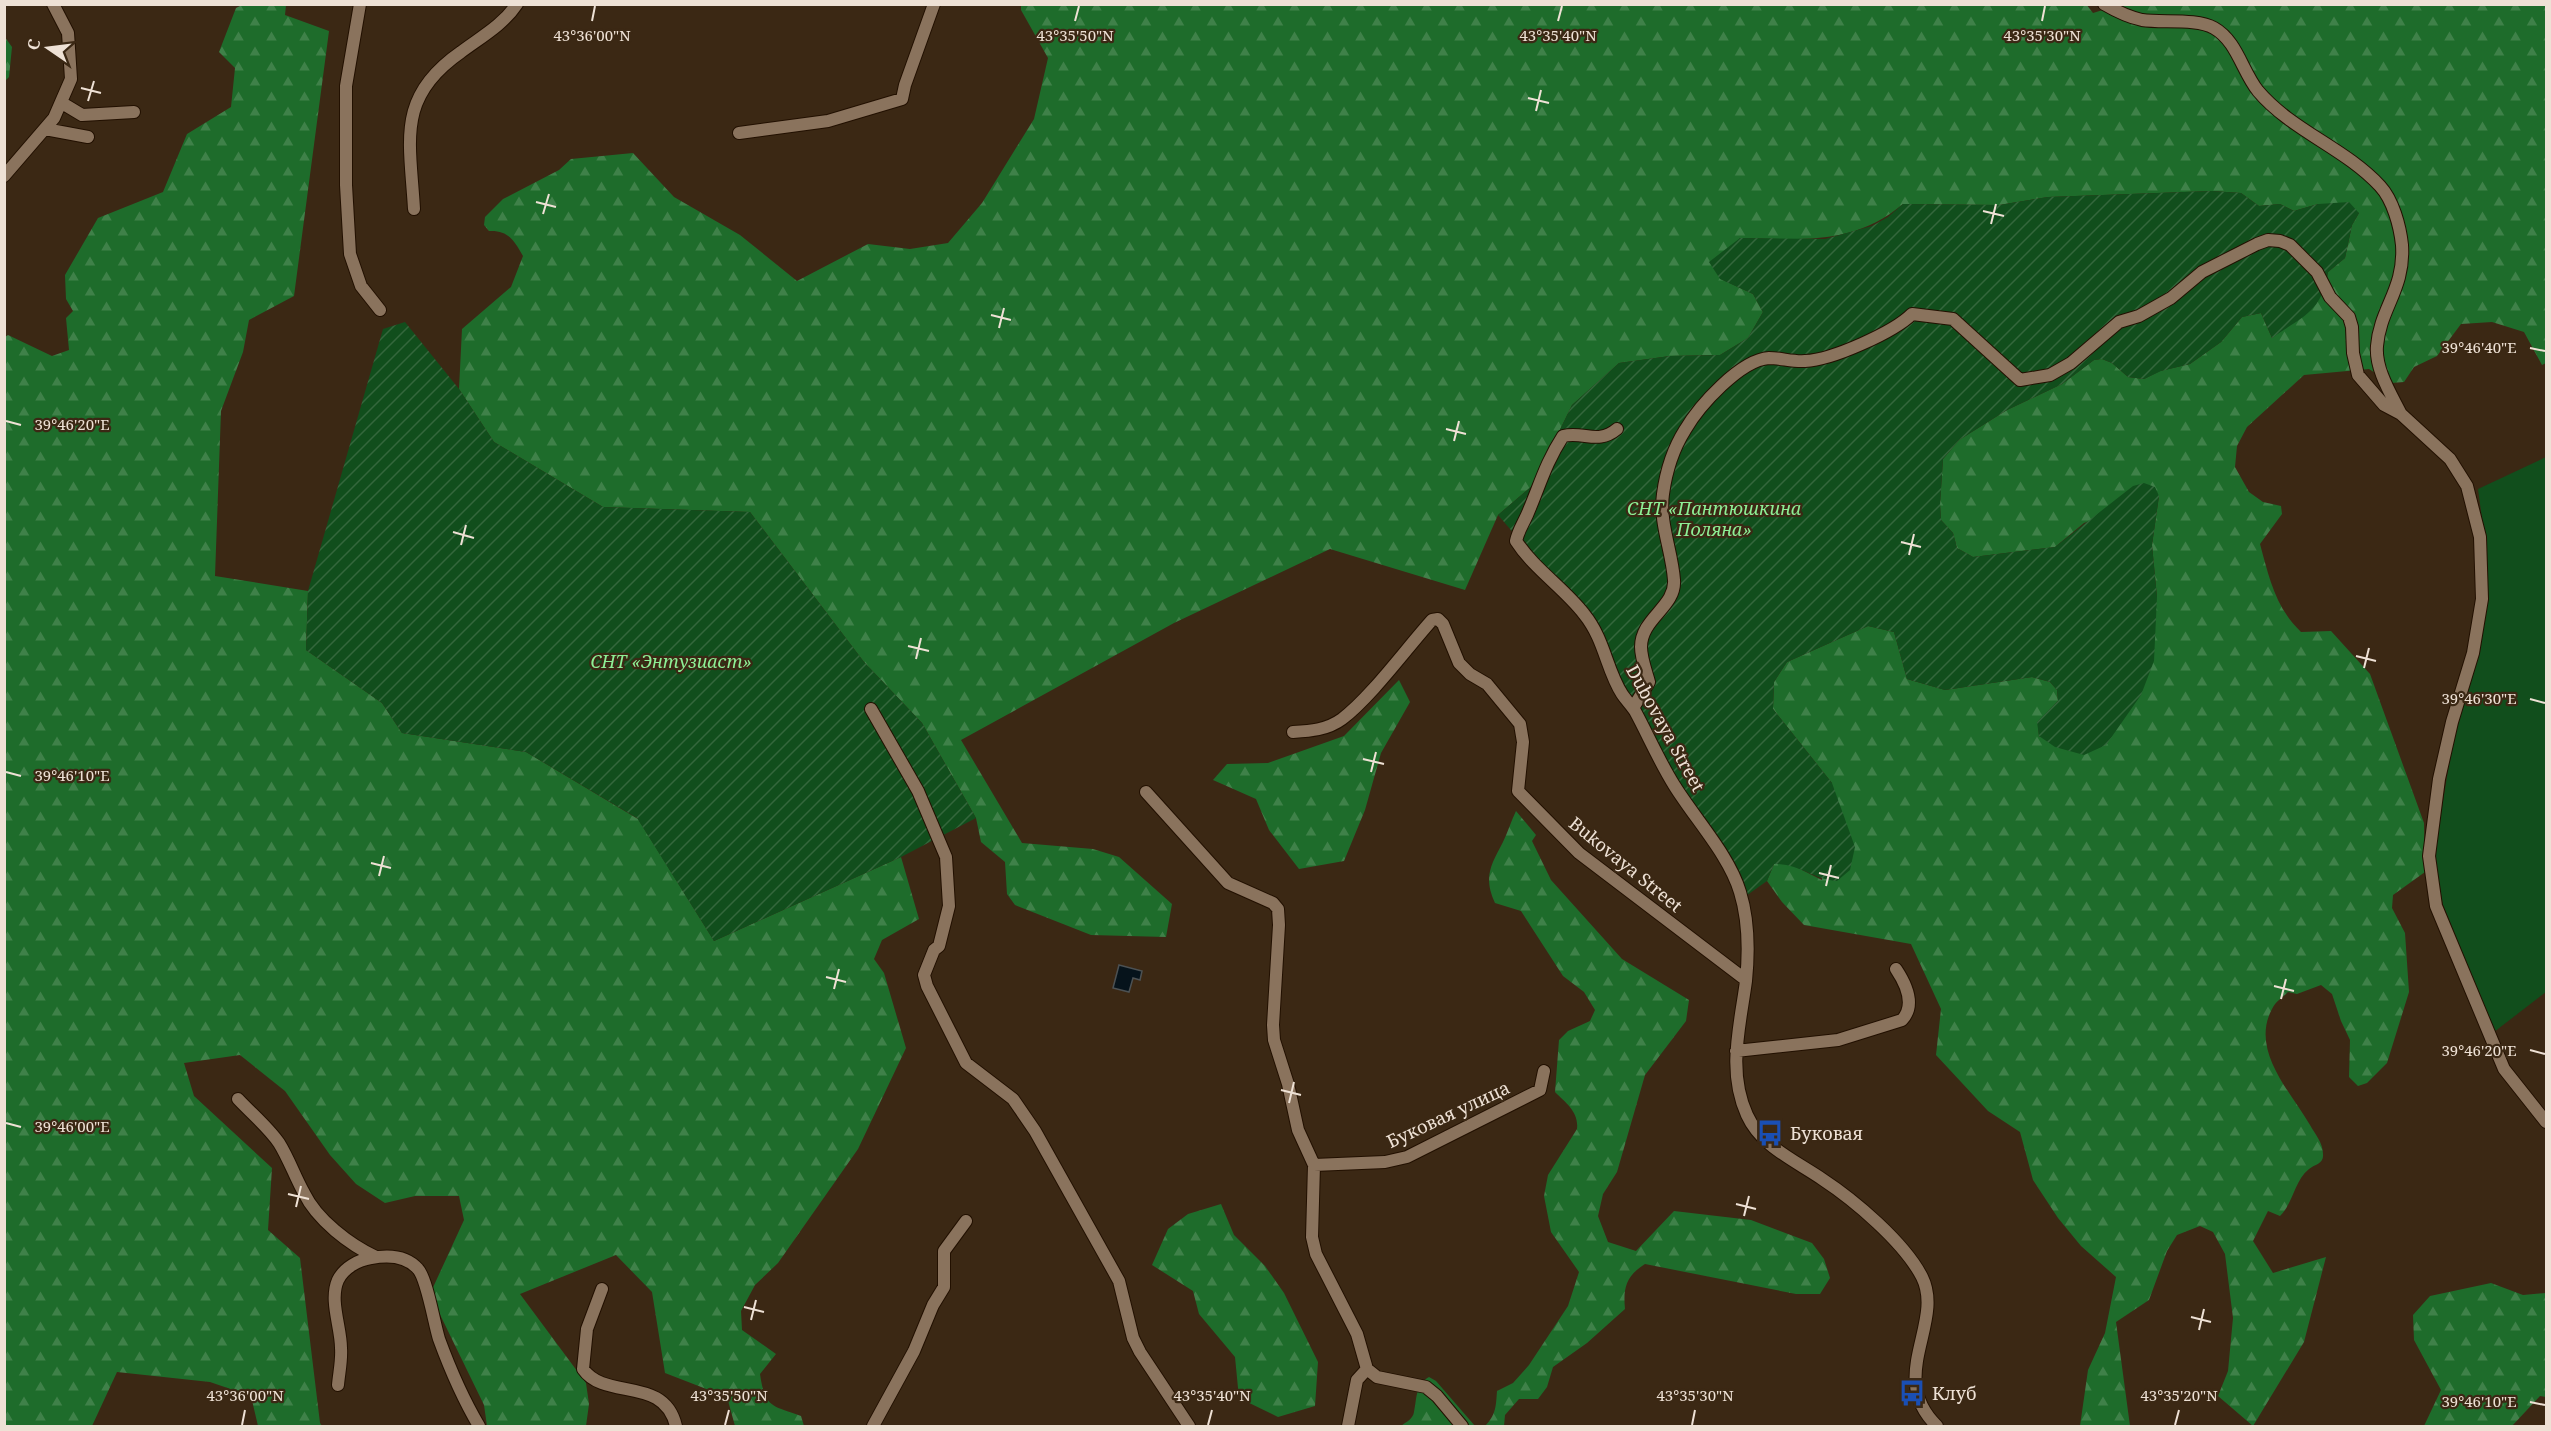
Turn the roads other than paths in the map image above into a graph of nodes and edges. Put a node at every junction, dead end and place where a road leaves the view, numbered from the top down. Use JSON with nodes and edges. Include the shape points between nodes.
{"nodes":[{"id":1,"x":53,"y":4,"type":"edge"},
{"id":2,"x":360,"y":4,"type":"edge"},
{"id":3,"x":517,"y":4,"type":"edge"},
{"id":4,"x":934,"y":4,"type":"edge"},
{"id":5,"x":2104,"y":4,"type":"edge"},
{"id":6,"x":62,"y":103,"type":"junction"},
{"id":7,"x":134,"y":112,"type":"dead end"},
{"id":8,"x":45,"y":129,"type":"junction"},
{"id":9,"x":739,"y":134,"type":"dead end"},
{"id":10,"x":88,"y":137,"type":"dead end"},
{"id":11,"x":4,"y":176,"type":"edge"},
{"id":12,"x":414,"y":209,"type":"dead end"},
{"id":13,"x":380,"y":310,"type":"dead end"},
{"id":14,"x":2401,"y":414,"type":"junction"},
{"id":15,"x":1617,"y":429,"type":"dead end"},
{"id":16,"x":1633,"y":708,"type":"junction"},
{"id":17,"x":871,"y":710,"type":"dead end"},
{"id":18,"x":1293,"y":732,"type":"dead end"},
{"id":19,"x":1146,"y":792,"type":"dead end"},
{"id":20,"x":1896,"y":969,"type":"dead end"},
{"id":21,"x":1746,"y":980,"type":"junction"},
{"id":22,"x":1736,"y":1051,"type":"junction"},
{"id":23,"x":1544,"y":1071,"type":"dead end"},
{"id":24,"x":238,"y":1099,"type":"dead end"},
{"id":25,"x":2547,"y":1122,"type":"edge"},
{"id":26,"x":1314,"y":1164,"type":"junction"},
{"id":27,"x":966,"y":1221,"type":"dead end"},
{"id":28,"x":376,"y":1257,"type":"junction"},
{"id":29,"x":602,"y":1289,"type":"dead end"},
{"id":30,"x":1367,"y":1369,"type":"junction"},
{"id":31,"x":338,"y":1384,"type":"dead end"},
{"id":32,"x":479,"y":1426,"type":"edge"},
{"id":33,"x":676,"y":1426,"type":"edge"},
{"id":34,"x":873,"y":1426,"type":"edge"},
{"id":35,"x":1189,"y":1426,"type":"edge"},
{"id":36,"x":1348,"y":1426,"type":"edge"},
{"id":37,"x":1462,"y":1426,"type":"edge"},
{"id":38,"x":1937,"y":1426,"type":"edge"}],
"edges":[{"from":1,"to":6,"type":"street","via":[[68,33],[71,79]]},
{"from":2,"to":13,"type":"street","via":[[346,86],[350,254],[361,286]]},
{"from":3,"to":12,"type":"street","via":[[495,28],[444,63],[421,90],[410,123]]},
{"from":4,"to":9,"type":"street","via":[[902,99],[828,121]]},
{"from":5,"to":14,"type":"street","via":[[2128,17],[2214,27],[2240,58],[2259,91],[2306,132],[2381,187],[2394,208],[2402,244],[2402,272],[2377,348],[2381,373]]},
{"from":6,"to":7,"type":"street","via":[[82,115]]},
{"from":6,"to":8,"type":"street"},
{"from":8,"to":10,"type":"street"},
{"from":8,"to":11,"type":"street"},
{"from":14,"to":16,"type":"street","name":"Dubovaya Street","via":[[2384,405],[2358,375],[2349,317],[2330,297],[2317,272],[2290,245],[2268,240],[2202,272],[2170,298],[2120,322],[2071,363],[2050,375],[2020,381],[1953,319],[1912,314],[1902,325],[1837,354],[1805,361],[1768,358],[1749,364],[1730,375],[1685,429],[1670,461],[1662,511],[1674,591],[1642,636],[1642,658],[1649,682]]},
{"from":14,"to":25,"type":"street","via":[[2451,459],[2467,486],[2480,537],[2482,599],[2473,653],[2439,779],[2428,856],[2436,906],[2493,1047],[2515,1084]]},
{"from":15,"to":16,"type":"street","name":"Dubovaya Street","via":[[1601,438],[1563,436],[1535,489],[1516,541],[1584,613],[1601,638],[1618,687]]},
{"from":16,"to":21,"type":"street","name":"Dubovaya Street","via":[[1674,785],[1739,889],[1748,934]]},
{"from":17,"to":35,"type":"street","via":[[918,791],[946,857],[949,906],[939,945],[924,975],[927,986],[966,1063],[1013,1100],[1035,1131],[1119,1281],[1132,1338]]},
{"from":18,"to":21,"type":"street","name":"Bukovaya Street","via":[[1316,731],[1341,720],[1432,620],[1438,619],[1459,663],[1487,684],[1520,723],[1523,742],[1518,791],[1579,853]]},
{"from":19,"to":26,"type":"street","via":[[1228,883],[1273,903],[1278,909],[1274,1040],[1298,1130]]},
{"from":20,"to":22,"type":"street","via":[[1910,1001],[1902,1020],[1838,1040]]},
{"from":21,"to":22,"type":"street"},
{"from":22,"to":38,"type":"street","via":[[1743,1103],[1758,1133],[1866,1212],[1922,1277],[1929,1301],[1917,1354],[1916,1379],[1922,1406]]},
{"from":23,"to":26,"type":"street","name":"Буковая улица","via":[[1540,1090],[1407,1157],[1385,1162]]},
{"from":24,"to":28,"type":"street","via":[[277,1140],[314,1208],[360,1250]]},
{"from":26,"to":30,"type":"street","via":[[1312,1237],[1316,1254],[1357,1334]]},
{"from":27,"to":34,"type":"street","via":[[944,1251],[944,1287]]},
{"from":28,"to":31,"type":"street","via":[[348,1266],[338,1280],[334,1296],[342,1349]]},
{"from":28,"to":32,"type":"street","via":[[401,1258],[422,1274],[439,1339]]},
{"from":29,"to":33,"type":"street","via":[[587,1329],[583,1369],[594,1379],[664,1402]]},
{"from":30,"to":36,"type":"street","via":[[1357,1380]]},
{"from":30,"to":37,"type":"street","via":[[1377,1377],[1430,1390]]}]}
